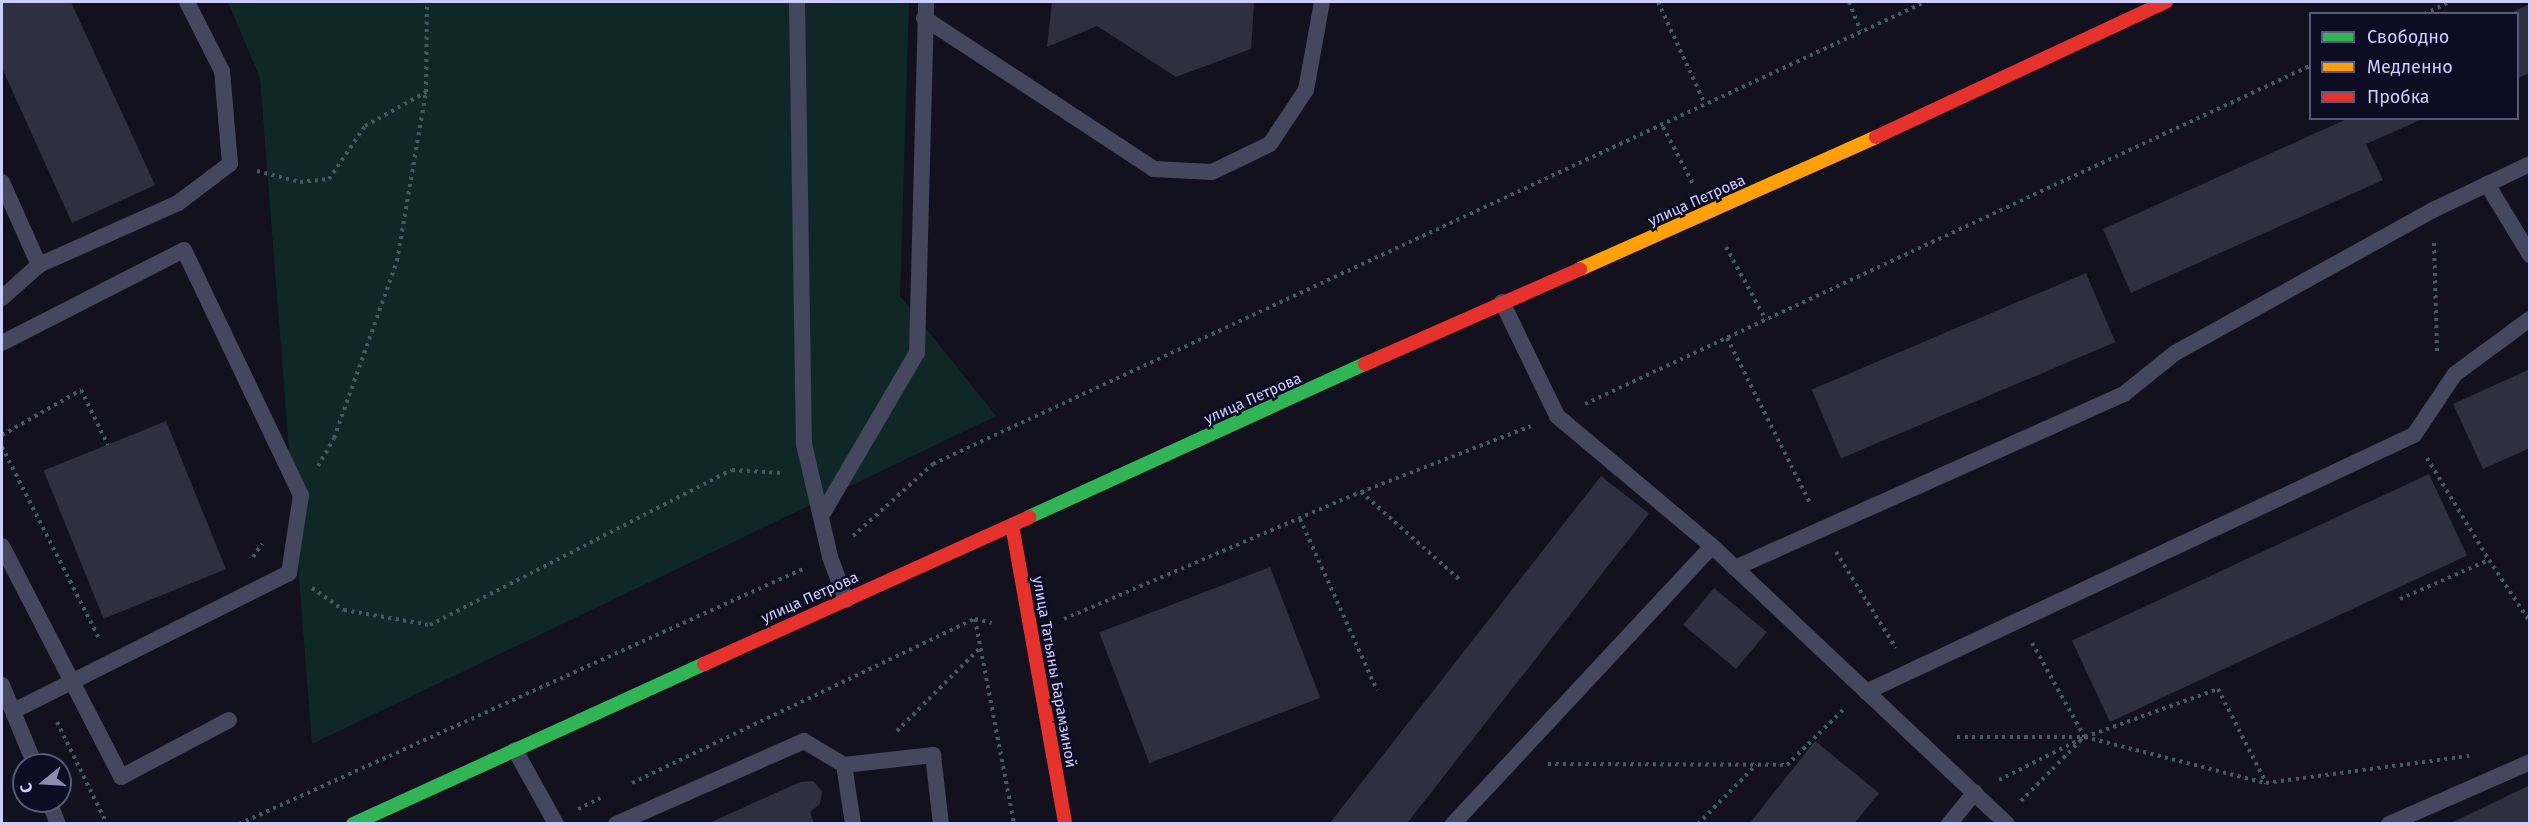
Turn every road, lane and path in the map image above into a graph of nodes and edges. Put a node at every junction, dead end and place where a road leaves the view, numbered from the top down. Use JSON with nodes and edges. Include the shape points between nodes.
{"nodes":[{"id":1,"x":187,"y":2,"type":"edge"},
{"id":2,"x":427,"y":2,"type":"edge"},
{"id":3,"x":797,"y":2,"type":"edge"},
{"id":4,"x":1322,"y":2,"type":"edge"},
{"id":5,"x":1658,"y":2,"type":"edge"},
{"id":6,"x":1849,"y":2,"type":"edge"},
{"id":7,"x":1925,"y":2,"type":"edge"},
{"id":8,"x":2166,"y":2,"type":"edge"},
{"id":9,"x":2450,"y":2,"type":"edge"},
{"id":10,"x":925,"y":10,"type":"edge"},
{"id":11,"x":2428,"y":12,"type":"edge"},
{"id":12,"x":1861,"y":31,"type":"junction"},
{"id":13,"x":2309,"y":66,"type":"edge"},
{"id":14,"x":426,"y":92,"type":"junction"},
{"id":15,"x":1705,"y":104,"type":"junction"},
{"id":16,"x":230,"y":164,"type":"junction"},
{"id":17,"x":2529,"y":164,"type":"edge"},
{"id":18,"x":2,"y":182,"type":"edge"},
{"id":19,"x":2487,"y":184,"type":"junction"},
{"id":20,"x":2433,"y":210,"type":"junction"},
{"id":21,"x":2529,"y":255,"type":"edge"},
{"id":22,"x":39,"y":266,"type":"junction"},
{"id":23,"x":2,"y":298,"type":"edge"},
{"id":24,"x":1502,"y":303,"type":"junction"},
{"id":25,"x":2529,"y":319,"type":"edge"},
{"id":26,"x":1727,"y":338,"type":"junction"},
{"id":27,"x":2,"y":343,"type":"edge"},
{"id":28,"x":2439,"y":398,"type":"junction"},
{"id":29,"x":1557,"y":416,"type":"junction"},
{"id":30,"x":2,"y":435,"type":"edge"},
{"id":31,"x":2414,"y":435,"type":"junction"},
{"id":32,"x":108,"y":445,"type":"dead end"},
{"id":33,"x":2,"y":447,"type":"edge"},
{"id":34,"x":812,"y":475,"type":"junction"},
{"id":35,"x":1360,"y":492,"type":"junction"},
{"id":36,"x":301,"y":495,"type":"junction"},
{"id":37,"x":823,"y":513,"type":"junction"},
{"id":38,"x":1300,"y":519,"type":"junction"},
{"id":39,"x":1012,"y":525,"type":"junction"},
{"id":40,"x":1821,"y":526,"type":"junction"},
{"id":41,"x":267,"y":532,"type":"dead end"},
{"id":42,"x":2,"y":546,"type":"edge"},
{"id":43,"x":1713,"y":546,"type":"junction"},
{"id":44,"x":830,"y":557,"type":"junction"},
{"id":45,"x":2489,"y":560,"type":"junction"},
{"id":46,"x":246,"y":563,"type":"dead end"},
{"id":47,"x":1735,"y":568,"type":"junction"},
{"id":48,"x":289,"y":573,"type":"junction"},
{"id":49,"x":1850,"y":575,"type":"dead end"},
{"id":50,"x":1460,"y":580,"type":"dead end"},
{"id":51,"x":2400,"y":599,"type":"dead end"},
{"id":52,"x":846,"y":600,"type":"junction"},
{"id":53,"x":975,"y":619,"type":"junction"},
{"id":54,"x":2019,"y":620,"type":"junction"},
{"id":55,"x":2529,"y":622,"type":"edge"},
{"id":56,"x":108,"y":631,"type":"dead end"},
{"id":57,"x":1030,"y":633,"type":"junction"},
{"id":58,"x":97,"y":636,"type":"junction"},
{"id":59,"x":980,"y":648,"type":"junction"},
{"id":60,"x":111,"y":663,"type":"junction"},
{"id":61,"x":1911,"y":671,"type":"junction"},
{"id":62,"x":71,"y":683,"type":"junction"},
{"id":63,"x":2,"y":685,"type":"edge"},
{"id":64,"x":1377,"y":690,"type":"dead end"},
{"id":65,"x":1866,"y":692,"type":"junction"},
{"id":66,"x":44,"y":697,"type":"junction"},
{"id":67,"x":14,"y":711,"type":"junction"},
{"id":68,"x":229,"y":720,"type":"dead end"},
{"id":69,"x":1915,"y":737,"type":"junction"},
{"id":70,"x":2085,"y":737,"type":"junction"},
{"id":71,"x":515,"y":750,"type":"junction"},
{"id":72,"x":30,"y":753,"type":"edge"},
{"id":73,"x":2472,"y":756,"type":"dead end"},
{"id":74,"x":2529,"y":762,"type":"edge"},
{"id":75,"x":864,"y":763,"type":"junction"},
{"id":76,"x":1506,"y":764,"type":"junction"},
{"id":77,"x":844,"y":765,"type":"junction"},
{"id":78,"x":1756,"y":765,"type":"junction"},
{"id":79,"x":2266,"y":783,"type":"junction"},
{"id":80,"x":630,"y":784,"type":"dead end"},
{"id":81,"x":1975,"y":792,"type":"junction"},
{"id":82,"x":608,"y":795,"type":"dead end"},
{"id":83,"x":2005,"y":821,"type":"edge"},
{"id":84,"x":555,"y":822,"type":"edge"},
{"id":85,"x":107,"y":824,"type":"edge"},
{"id":86,"x":239,"y":824,"type":"edge"},
{"id":87,"x":353,"y":824,"type":"edge"},
{"id":88,"x":616,"y":824,"type":"edge"},
{"id":89,"x":853,"y":824,"type":"edge"},
{"id":90,"x":941,"y":824,"type":"edge"},
{"id":91,"x":1014,"y":824,"type":"edge"},
{"id":92,"x":1065,"y":824,"type":"edge"},
{"id":93,"x":1453,"y":824,"type":"edge"},
{"id":94,"x":1698,"y":824,"type":"edge"},
{"id":95,"x":1949,"y":824,"type":"edge"},
{"id":96,"x":2389,"y":824,"type":"edge"}],
"edges":[{"from":1,"to":16,"type":"lane","via":[[222,71]]},
{"from":2,"to":14,"type":"path"},
{"from":3,"to":34,"type":"lane","via":[[804,444]]},
{"from":4,"to":10,"type":"lane","via":[[1306,90],[1270,144],[1212,172],[1154,169]]},
{"from":5,"to":15,"type":"path"},
{"from":6,"to":12,"type":"path"},
{"from":7,"to":12,"type":"path"},
{"from":8,"to":24,"type":"main road","name":"улица Петрова","via":[[1709,215]]},
{"from":9,"to":11,"type":"path"},
{"from":10,"to":37,"type":"lane","via":[[917,353]]},
{"from":12,"to":15,"type":"path"},
{"from":13,"to":26,"type":"path"},
{"from":14,"to":16,"type":"path","via":[[365,126],[329,178],[300,182]]},
{"from":14,"to":36,"type":"path","via":[[397,261],[334,438]]},
{"from":15,"to":44,"type":"path","via":[[933,464]]},
{"from":16,"to":22,"type":"lane","via":[[178,203]]},
{"from":17,"to":19,"type":"lane"},
{"from":18,"to":22,"type":"lane"},
{"from":19,"to":20,"type":"lane"},
{"from":19,"to":21,"type":"lane"},
{"from":20,"to":28,"type":"path"},
{"from":20,"to":40,"type":"lane","via":[[2175,353],[2124,394]]},
{"from":22,"to":23,"type":"lane"},
{"from":24,"to":29,"type":"lane"},
{"from":24,"to":39,"type":"main road","name":"улица Петрова"},
{"from":25,"to":28,"type":"lane","via":[[2455,374]]},
{"from":26,"to":29,"type":"path"},
{"from":26,"to":40,"type":"path"},
{"from":27,"to":36,"type":"lane","via":[[184,250]]},
{"from":28,"to":31,"type":"lane"},
{"from":29,"to":35,"type":"path"},
{"from":29,"to":43,"type":"lane"},
{"from":30,"to":32,"type":"path","via":[[81,390]]},
{"from":31,"to":45,"type":"path"},
{"from":31,"to":54,"type":"lane"},
{"from":33,"to":58,"type":"path"},
{"from":34,"to":37,"type":"lane"},
{"from":34,"to":48,"type":"path","via":[[732,470],[430,625],[344,610]]},
{"from":35,"to":38,"type":"path"},
{"from":35,"to":50,"type":"path"},
{"from":36,"to":48,"type":"lane"},
{"from":37,"to":44,"type":"lane"},
{"from":38,"to":57,"type":"path"},
{"from":38,"to":64,"type":"path"},
{"from":39,"to":52,"type":"main road","name":"улица Петрова"},
{"from":39,"to":57,"type":"main road","name":"улица Татьяны Барамзиной"},
{"from":40,"to":47,"type":"lane"},
{"from":41,"to":46,"type":"path","via":[[260,552]]},
{"from":42,"to":62,"type":"lane"},
{"from":43,"to":47,"type":"lane"},
{"from":43,"to":76,"type":"lane"},
{"from":44,"to":52,"type":"lane"},
{"from":44,"to":86,"type":"path"},
{"from":45,"to":51,"type":"path"},
{"from":45,"to":55,"type":"path"},
{"from":47,"to":65,"type":"lane"},
{"from":48,"to":60,"type":"lane"},
{"from":49,"to":61,"type":"path"},
{"from":52,"to":71,"type":"main road","name":"улица Петрова"},
{"from":53,"to":57,"type":"path"},
{"from":53,"to":59,"type":"path"},
{"from":53,"to":80,"type":"path"},
{"from":54,"to":61,"type":"lane"},
{"from":54,"to":70,"type":"path"},
{"from":56,"to":58,"type":"path"},
{"from":57,"to":92,"type":"main road","name":"улица Татьяны Барамзиной"},
{"from":58,"to":60,"type":"path"},
{"from":59,"to":75,"type":"path"},
{"from":59,"to":91,"type":"path"},
{"from":60,"to":62,"type":"lane"},
{"from":61,"to":65,"type":"lane"},
{"from":62,"to":66,"type":"lane"},
{"from":62,"to":68,"type":"lane","via":[[121,777]]},
{"from":63,"to":67,"type":"lane"},
{"from":65,"to":69,"type":"lane"},
{"from":65,"to":78,"type":"path","via":[[1787,765]]},
{"from":66,"to":67,"type":"lane"},
{"from":66,"to":85,"type":"path"},
{"from":67,"to":72,"type":"lane"},
{"from":69,"to":70,"type":"path"},
{"from":69,"to":81,"type":"lane"},
{"from":70,"to":79,"type":"path"},
{"from":70,"to":79,"type":"path","via":[[2218,689]]},
{"from":70,"to":81,"type":"path"},
{"from":70,"to":83,"type":"path"},
{"from":71,"to":84,"type":"lane"},
{"from":71,"to":87,"type":"main road","name":"улица Петрова"},
{"from":73,"to":79,"type":"path"},
{"from":74,"to":96,"type":"lane"},
{"from":75,"to":77,"type":"lane"},
{"from":75,"to":90,"type":"lane","via":[[933,755]]},
{"from":76,"to":78,"type":"path"},
{"from":76,"to":93,"type":"lane"},
{"from":77,"to":88,"type":"lane","via":[[804,741]]},
{"from":77,"to":89,"type":"lane"},
{"from":78,"to":94,"type":"path"},
{"from":81,"to":83,"type":"lane"},
{"from":81,"to":95,"type":"lane"},
{"from":82,"to":84,"type":"path"}]}
